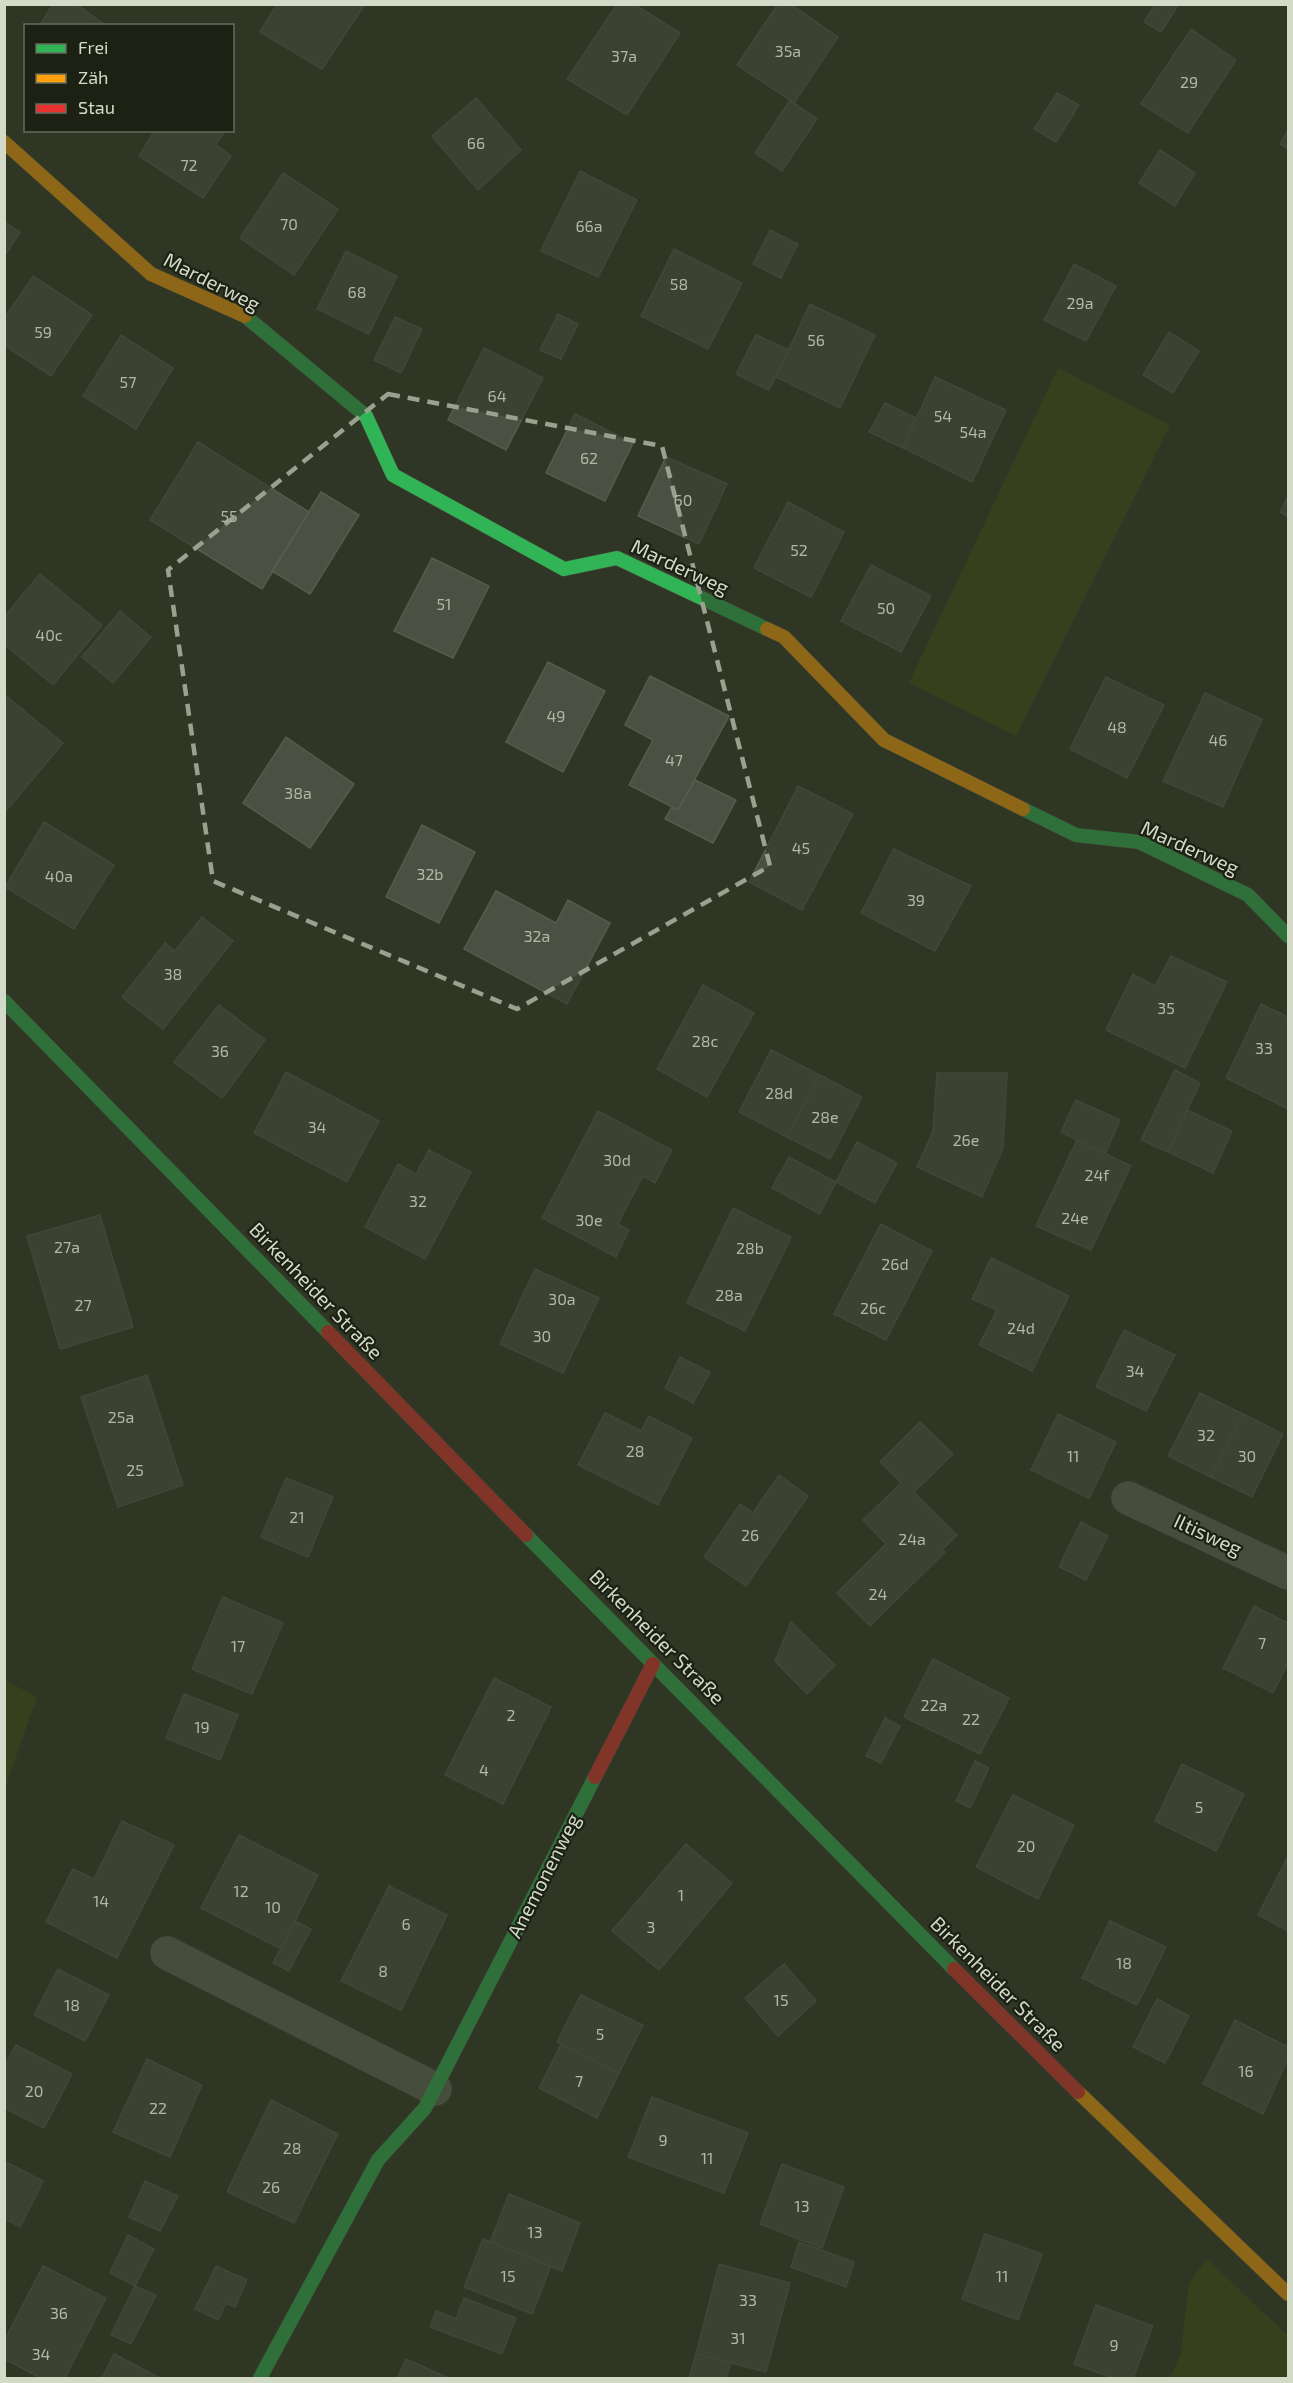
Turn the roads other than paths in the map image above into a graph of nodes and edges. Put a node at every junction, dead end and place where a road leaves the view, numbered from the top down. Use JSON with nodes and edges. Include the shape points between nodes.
{"nodes":[{"id":1,"x":4,"y":142,"type":"edge"},
{"id":2,"x":1288,"y":936,"type":"edge"},
{"id":3,"x":4,"y":1001,"type":"edge"},
{"id":4,"x":1128,"y":1498,"type":"dead end"},
{"id":5,"x":1288,"y":1573,"type":"edge"},
{"id":6,"x":653,"y":1664,"type":"junction"},
{"id":7,"x":167,"y":1953,"type":"dead end"},
{"id":8,"x":435,"y":2089,"type":"junction"},
{"id":9,"x":1288,"y":2294,"type":"edge"},
{"id":10,"x":260,"y":2379,"type":"edge"}],
"edges":[{"from":1,"to":2,"type":"street","name":"Marderweg","via":[[151,274],[245,316],[366,416],[393,476],[564,569],[617,558],[784,637],[884,740],[1076,836],[1139,842],[1248,895]]},
{"from":3,"to":6,"type":"street","name":"Birkenheider Straße"},
{"from":4,"to":5,"type":"street","name":"Iltisweg"},
{"from":6,"to":8,"type":"street","name":"Anemonenweg"},
{"from":6,"to":9,"type":"street","name":"Birkenheider Straße","via":[[792,1801],[1013,2030]]},
{"from":7,"to":8,"type":"street"},
{"from":8,"to":10,"type":"street","name":"Anemonenweg","via":[[424,2108],[378,2160]]}]}
